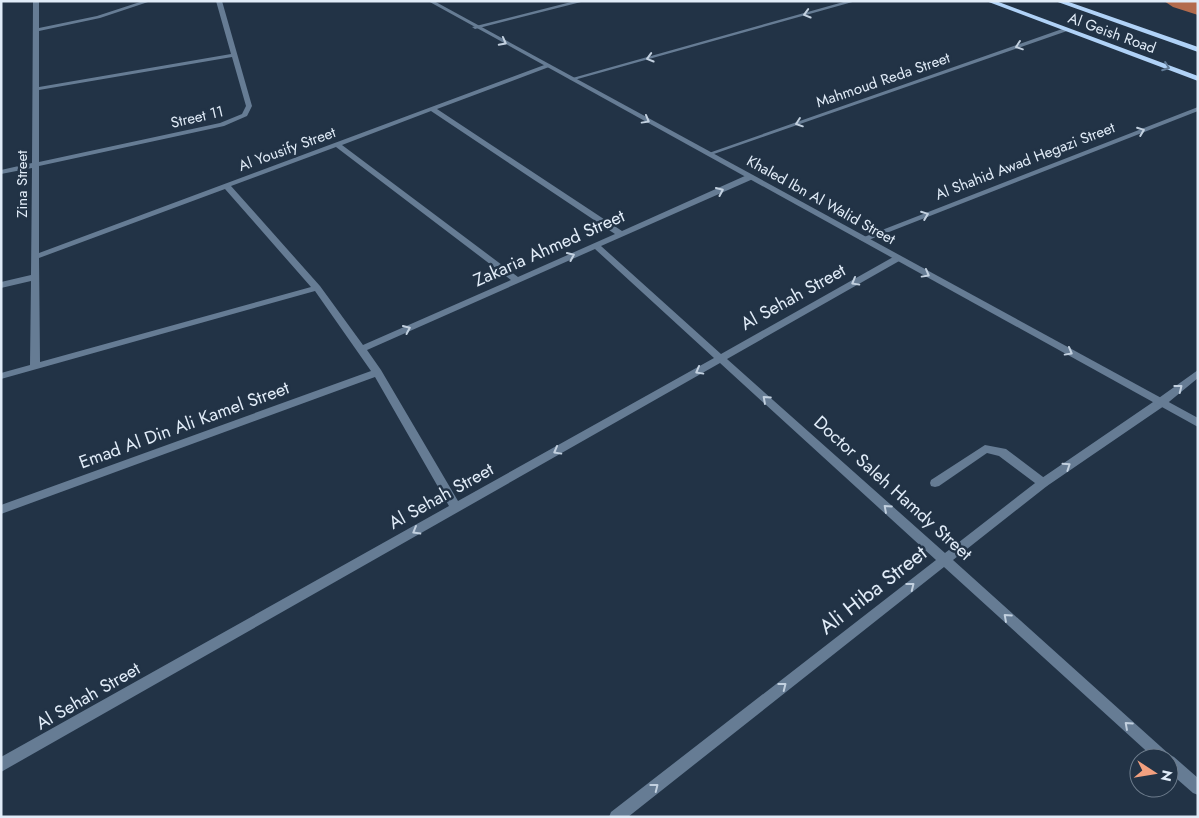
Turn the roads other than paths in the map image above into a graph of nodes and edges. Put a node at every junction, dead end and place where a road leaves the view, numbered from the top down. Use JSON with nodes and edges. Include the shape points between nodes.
{"nodes":[{"id":1,"x":36,"y":1,"type":"edge"},
{"id":2,"x":149,"y":1,"type":"edge"},
{"id":3,"x":220,"y":1,"type":"edge"},
{"id":4,"x":430,"y":1,"type":"edge"},
{"id":5,"x":583,"y":1,"type":"edge"},
{"id":6,"x":854,"y":1,"type":"edge"},
{"id":7,"x":989,"y":1,"type":"edge"},
{"id":8,"x":1058,"y":1,"type":"edge"},
{"id":9,"x":475,"y":28,"type":"junction"},
{"id":10,"x":36,"y":30,"type":"junction"},
{"id":11,"x":1065,"y":30,"type":"junction"},
{"id":12,"x":1198,"y":50,"type":"edge"},
{"id":13,"x":235,"y":55,"type":"junction"},
{"id":14,"x":547,"y":66,"type":"junction"},
{"id":15,"x":1198,"y":79,"type":"edge"},
{"id":16,"x":572,"y":80,"type":"junction"},
{"id":17,"x":36,"y":89,"type":"junction"},
{"id":18,"x":432,"y":109,"type":"junction"},
{"id":19,"x":1198,"y":109,"type":"edge"},
{"id":20,"x":338,"y":144,"type":"junction"},
{"id":21,"x":709,"y":154,"type":"junction"},
{"id":22,"x":36,"y":165,"type":"junction"},
{"id":23,"x":1,"y":172,"type":"edge"},
{"id":24,"x":750,"y":177,"type":"junction"},
{"id":25,"x":226,"y":186,"type":"junction"},
{"id":26,"x":621,"y":234,"type":"junction"},
{"id":27,"x":863,"y":239,"type":"junction"},
{"id":28,"x":596,"y":246,"type":"junction"},
{"id":29,"x":36,"y":257,"type":"junction"},
{"id":30,"x":898,"y":258,"type":"junction"},
{"id":31,"x":35,"y":277,"type":"junction"},
{"id":32,"x":517,"y":280,"type":"junction"},
{"id":33,"x":1,"y":285,"type":"edge"},
{"id":34,"x":317,"y":288,"type":"junction"},
{"id":35,"x":362,"y":349,"type":"junction"},
{"id":36,"x":721,"y":358,"type":"junction"},
{"id":37,"x":35,"y":366,"type":"junction"},
{"id":38,"x":378,"y":372,"type":"junction"},
{"id":39,"x":1198,"y":373,"type":"edge"},
{"id":40,"x":1,"y":376,"type":"edge"},
{"id":41,"x":1160,"y":402,"type":"junction"},
{"id":42,"x":1198,"y":423,"type":"edge"},
{"id":43,"x":936,"y":483,"type":"dead end"},
{"id":44,"x":1043,"y":483,"type":"junction"},
{"id":45,"x":456,"y":508,"type":"junction"},
{"id":46,"x":1,"y":510,"type":"edge"},
{"id":47,"x":944,"y":560,"type":"junction"},
{"id":48,"x":1153,"y":748,"type":"edge"},
{"id":49,"x":1,"y":765,"type":"edge"},
{"id":50,"x":1179,"y":771,"type":"edge"},
{"id":51,"x":1198,"y":788,"type":"edge"},
{"id":52,"x":616,"y":817,"type":"edge"}],
"edges":[{"from":1,"to":10,"type":"street","name":"Zina Street"},
{"from":2,"to":10,"type":"street","via":[[98,17]]},
{"from":3,"to":13,"type":"street","name":"Street 11"},
{"from":4,"to":9,"type":"street","name":"Khaled Ibn Al Walid Street"},
{"from":5,"to":9,"type":"street"},
{"from":6,"to":16,"type":"street","one_way":true},
{"from":7,"to":11,"type":"highway","name":"Al Geish Road"},
{"from":8,"to":12,"type":"highway","name":"Al Geish Road"},
{"from":9,"to":14,"type":"street","name":"Khaled Ibn Al Walid Street","one_way":true},
{"from":10,"to":17,"type":"street","name":"Zina Street"},
{"from":11,"to":15,"type":"highway","name":"Al Geish Road","one_way":true},
{"from":11,"to":21,"type":"street","name":"Mahmoud Reda Street","one_way":true},
{"from":13,"to":17,"type":"street"},
{"from":13,"to":22,"type":"street","name":"Street 11","via":[[250,106],[239,119]]},
{"from":14,"to":16,"type":"street","name":"Khaled Ibn Al Walid Street"},
{"from":14,"to":18,"type":"street","name":"Al Yousify Street"},
{"from":16,"to":21,"type":"street","name":"Khaled Ibn Al Walid Street","one_way":true},
{"from":17,"to":22,"type":"street","name":"Zina Street"},
{"from":18,"to":20,"type":"street","name":"Al Yousify Street"},
{"from":18,"to":26,"type":"street"},
{"from":27,"to":19,"type":"street","name":"Al Shahid Awad Hegazi Street","one_way":true},
{"from":20,"to":25,"type":"street","name":"Al Yousify Street"},
{"from":20,"to":32,"type":"street"},
{"from":21,"to":24,"type":"street","name":"Khaled Ibn Al Walid Street"},
{"from":22,"to":23,"type":"street"},
{"from":22,"to":29,"type":"street","name":"Zina Street"},
{"from":26,"to":24,"type":"street","name":"Zakaria Ahmed Street","one_way":true},
{"from":24,"to":27,"type":"street","name":"Khaled Ibn Al Walid Street"},
{"from":25,"to":29,"type":"street","name":"Al Yousify Street"},
{"from":25,"to":34,"type":"street"},
{"from":26,"to":28,"type":"street","name":"Zakaria Ahmed Street"},
{"from":27,"to":30,"type":"street","name":"Khaled Ibn Al Walid Street"},
{"from":32,"to":28,"type":"street","name":"Zakaria Ahmed Street","one_way":true},
{"from":28,"to":36,"type":"street","name":"Doctor Saleh Hamdy Street"},
{"from":29,"to":31,"type":"street","name":"Zina Street"},
{"from":30,"to":36,"type":"street","name":"Al Sehah Street","one_way":true},
{"from":30,"to":41,"type":"street","name":"Khaled Ibn Al Walid Street","one_way":true},
{"from":31,"to":33,"type":"street"},
{"from":31,"to":37,"type":"street","name":"Zina Street"},
{"from":35,"to":32,"type":"street","name":"Zakaria Ahmed Street","one_way":true},
{"from":34,"to":35,"type":"street"},
{"from":34,"to":37,"type":"street"},
{"from":35,"to":38,"type":"street"},
{"from":36,"to":45,"type":"street","name":"Al Sehah Street","one_way":true},
{"from":47,"to":36,"type":"street","name":"Doctor Saleh Hamdy Street","one_way":true},
{"from":37,"to":40,"type":"street"},
{"from":38,"to":45,"type":"street"},
{"from":38,"to":46,"type":"street","name":"Emad Al Din Ali Kamel Street"},
{"from":41,"to":39,"type":"street","name":"Ali Hiba Street","one_way":true},
{"from":41,"to":42,"type":"street","name":"Khaled Ibn Al Walid Street"},
{"from":44,"to":41,"type":"street","name":"Ali Hiba Street","one_way":true},
{"from":43,"to":44,"type":"street","via":[[985,449],[1002,452]]},
{"from":44,"to":47,"type":"street","name":"Ali Hiba Street"},
{"from":45,"to":49,"type":"street","name":"Al Sehah Street","one_way":true},
{"from":48,"to":47,"type":"street","name":"Doctor Saleh Hamdy Street","one_way":true},
{"from":52,"to":47,"type":"street","name":"Ali Hiba Street","one_way":true},
{"from":50,"to":51,"type":"street"}]}
